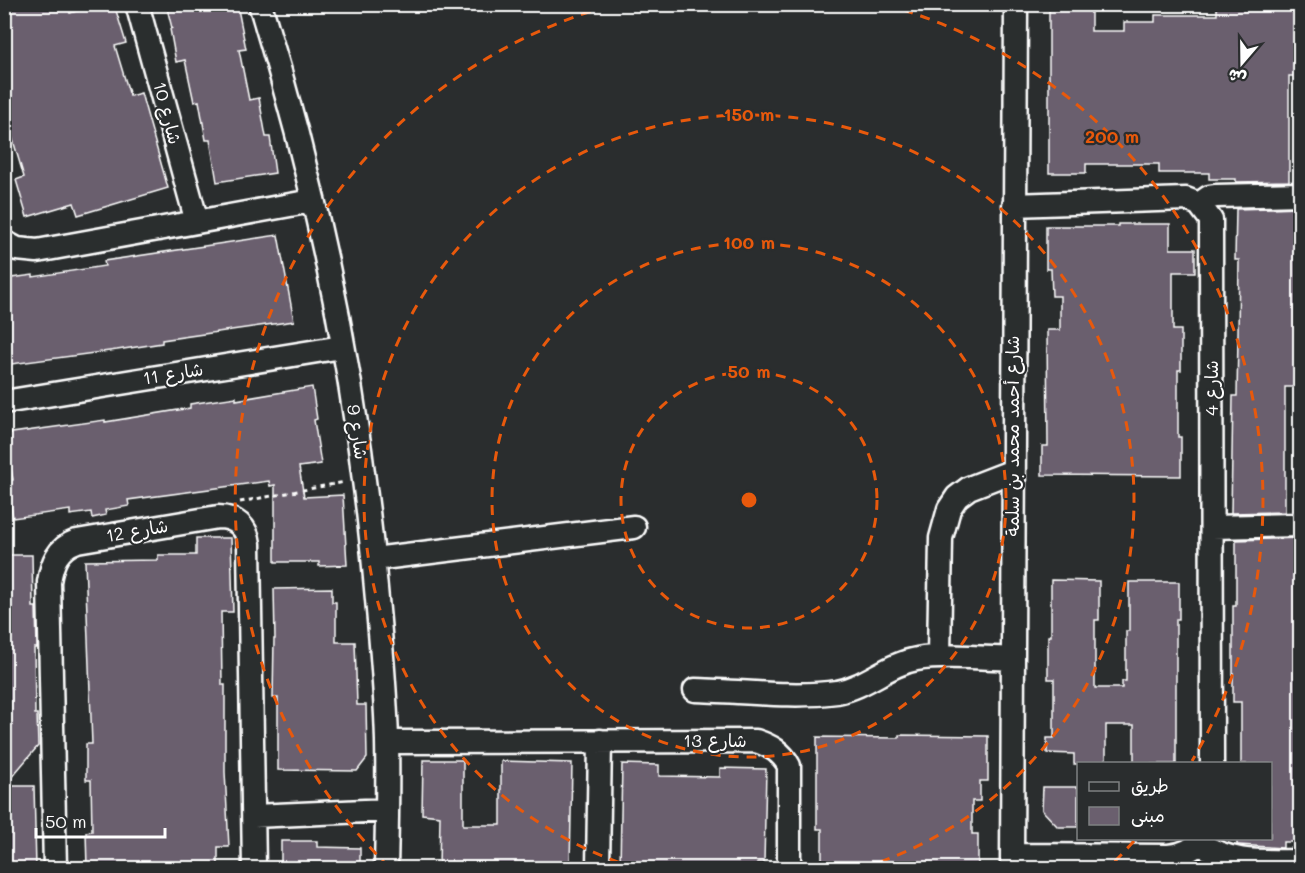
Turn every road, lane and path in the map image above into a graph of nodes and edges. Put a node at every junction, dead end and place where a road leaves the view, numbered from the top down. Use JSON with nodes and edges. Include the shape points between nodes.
{"nodes":[{"id":1,"x":138,"y":4,"type":"edge"},
{"id":2,"x":260,"y":4,"type":"edge"},
{"id":3,"x":1016,"y":4,"type":"edge"},
{"id":4,"x":1300,"y":194,"type":"edge"},
{"id":5,"x":312,"y":201,"type":"junction"},
{"id":6,"x":1199,"y":204,"type":"junction"},
{"id":7,"x":1014,"y":205,"type":"junction"},
{"id":8,"x":197,"y":222,"type":"junction"},
{"id":9,"x":4,"y":242,"type":"edge"},
{"id":10,"x":342,"y":347,"type":"junction"},
{"id":11,"x":4,"y":402,"type":"edge"},
{"id":12,"x":1013,"y":471,"type":"junction"},
{"id":13,"x":364,"y":479,"type":"junction"},
{"id":14,"x":231,"y":519,"type":"junction"},
{"id":15,"x":1300,"y":525,"type":"edge"},
{"id":16,"x":634,"y":527,"type":"dead end"},
{"id":17,"x":1212,"y":527,"type":"junction"},
{"id":18,"x":374,"y":560,"type":"junction"},
{"id":19,"x":939,"y":657,"type":"junction"},
{"id":20,"x":1012,"y":659,"type":"junction"},
{"id":21,"x":695,"y":690,"type":"dead end"},
{"id":22,"x":600,"y":741,"type":"junction"},
{"id":23,"x":387,"y":742,"type":"junction"},
{"id":24,"x":1212,"y":762,"type":"edge"},
{"id":25,"x":387,"y":810,"type":"junction"},
{"id":26,"x":254,"y":816,"type":"junction"},
{"id":27,"x":1201,"y":841,"type":"edge"},
{"id":28,"x":1300,"y":861,"type":"edge"},
{"id":29,"x":1012,"y":862,"type":"edge"},
{"id":30,"x":55,"y":868,"type":"edge"},
{"id":31,"x":254,"y":868,"type":"edge"},
{"id":32,"x":386,"y":868,"type":"edge"},
{"id":33,"x":598,"y":868,"type":"edge"},
{"id":34,"x":789,"y":868,"type":"edge"}],
"edges":[{"from":1,"to":8,"type":"street","name":"شارع 10"},
{"from":2,"to":5,"type":"street","name":"شارع 9","via":[[289,101]]},
{"from":3,"to":7,"type":"street","name":"شارع أحمد محمد بن سلمة"},
{"from":4,"to":6,"type":"street","via":[[1216,196]]},
{"from":5,"to":8,"type":"street"},
{"from":5,"to":10,"type":"street","name":"شارع 9"},
{"from":6,"to":7,"type":"street","via":[[1178,199]]},
{"from":6,"to":17,"type":"street","name":"شارع 4","via":[[1209,214],[1212,225]]},
{"from":7,"to":12,"type":"street","name":"شارع أحمد محمد بن سلمة"},
{"from":8,"to":9,"type":"street","via":[[37,251],[17,249]]},
{"from":10,"to":11,"type":"street","name":"شارع 11"},
{"from":10,"to":13,"type":"street","name":"شارع 9"},
{"from":12,"to":19,"type":"street","via":[[969,488],[948,509],[941,538]]},
{"from":12,"to":20,"type":"street","name":"شارع أحمد محمد بن سلمة"},
{"from":13,"to":14,"type":"path","via":[[241,500]]},
{"from":13,"to":18,"type":"street","name":"شارع 9"},
{"from":14,"to":26,"type":"street","via":[[244,529],[249,544]]},
{"from":14,"to":30,"type":"street","name":"شارع 12","via":[[218,517],[77,541],[57,556],[50,582]]},
{"from":15,"to":17,"type":"street"},
{"from":16,"to":18,"type":"street"},
{"from":17,"to":24,"type":"street","name":"شارع 4"},
{"from":18,"to":23,"type":"street","name":"شارع 9"},
{"from":19,"to":20,"type":"street"},
{"from":19,"to":21,"type":"street","via":[[902,663],[836,692]]},
{"from":20,"to":29,"type":"street","name":"شارع أحمد محمد بن سلمة"},
{"from":22,"to":23,"type":"street","name":"شارع 13"},
{"from":22,"to":33,"type":"street"},
{"from":22,"to":34,"type":"street","name":"شارع 13","via":[[747,740],[776,749],[785,759],[790,775]]},
{"from":23,"to":25,"type":"street","name":"شارع 9"},
{"from":25,"to":26,"type":"street"},
{"from":25,"to":32,"type":"street","name":"شارع 9"},
{"from":26,"to":31,"type":"street"},
{"from":27,"to":28,"type":"street","via":[[1213,852],[1234,859]]},
{"from":27,"to":29,"type":"street","via":[[1185,853],[1168,856]]}]}
